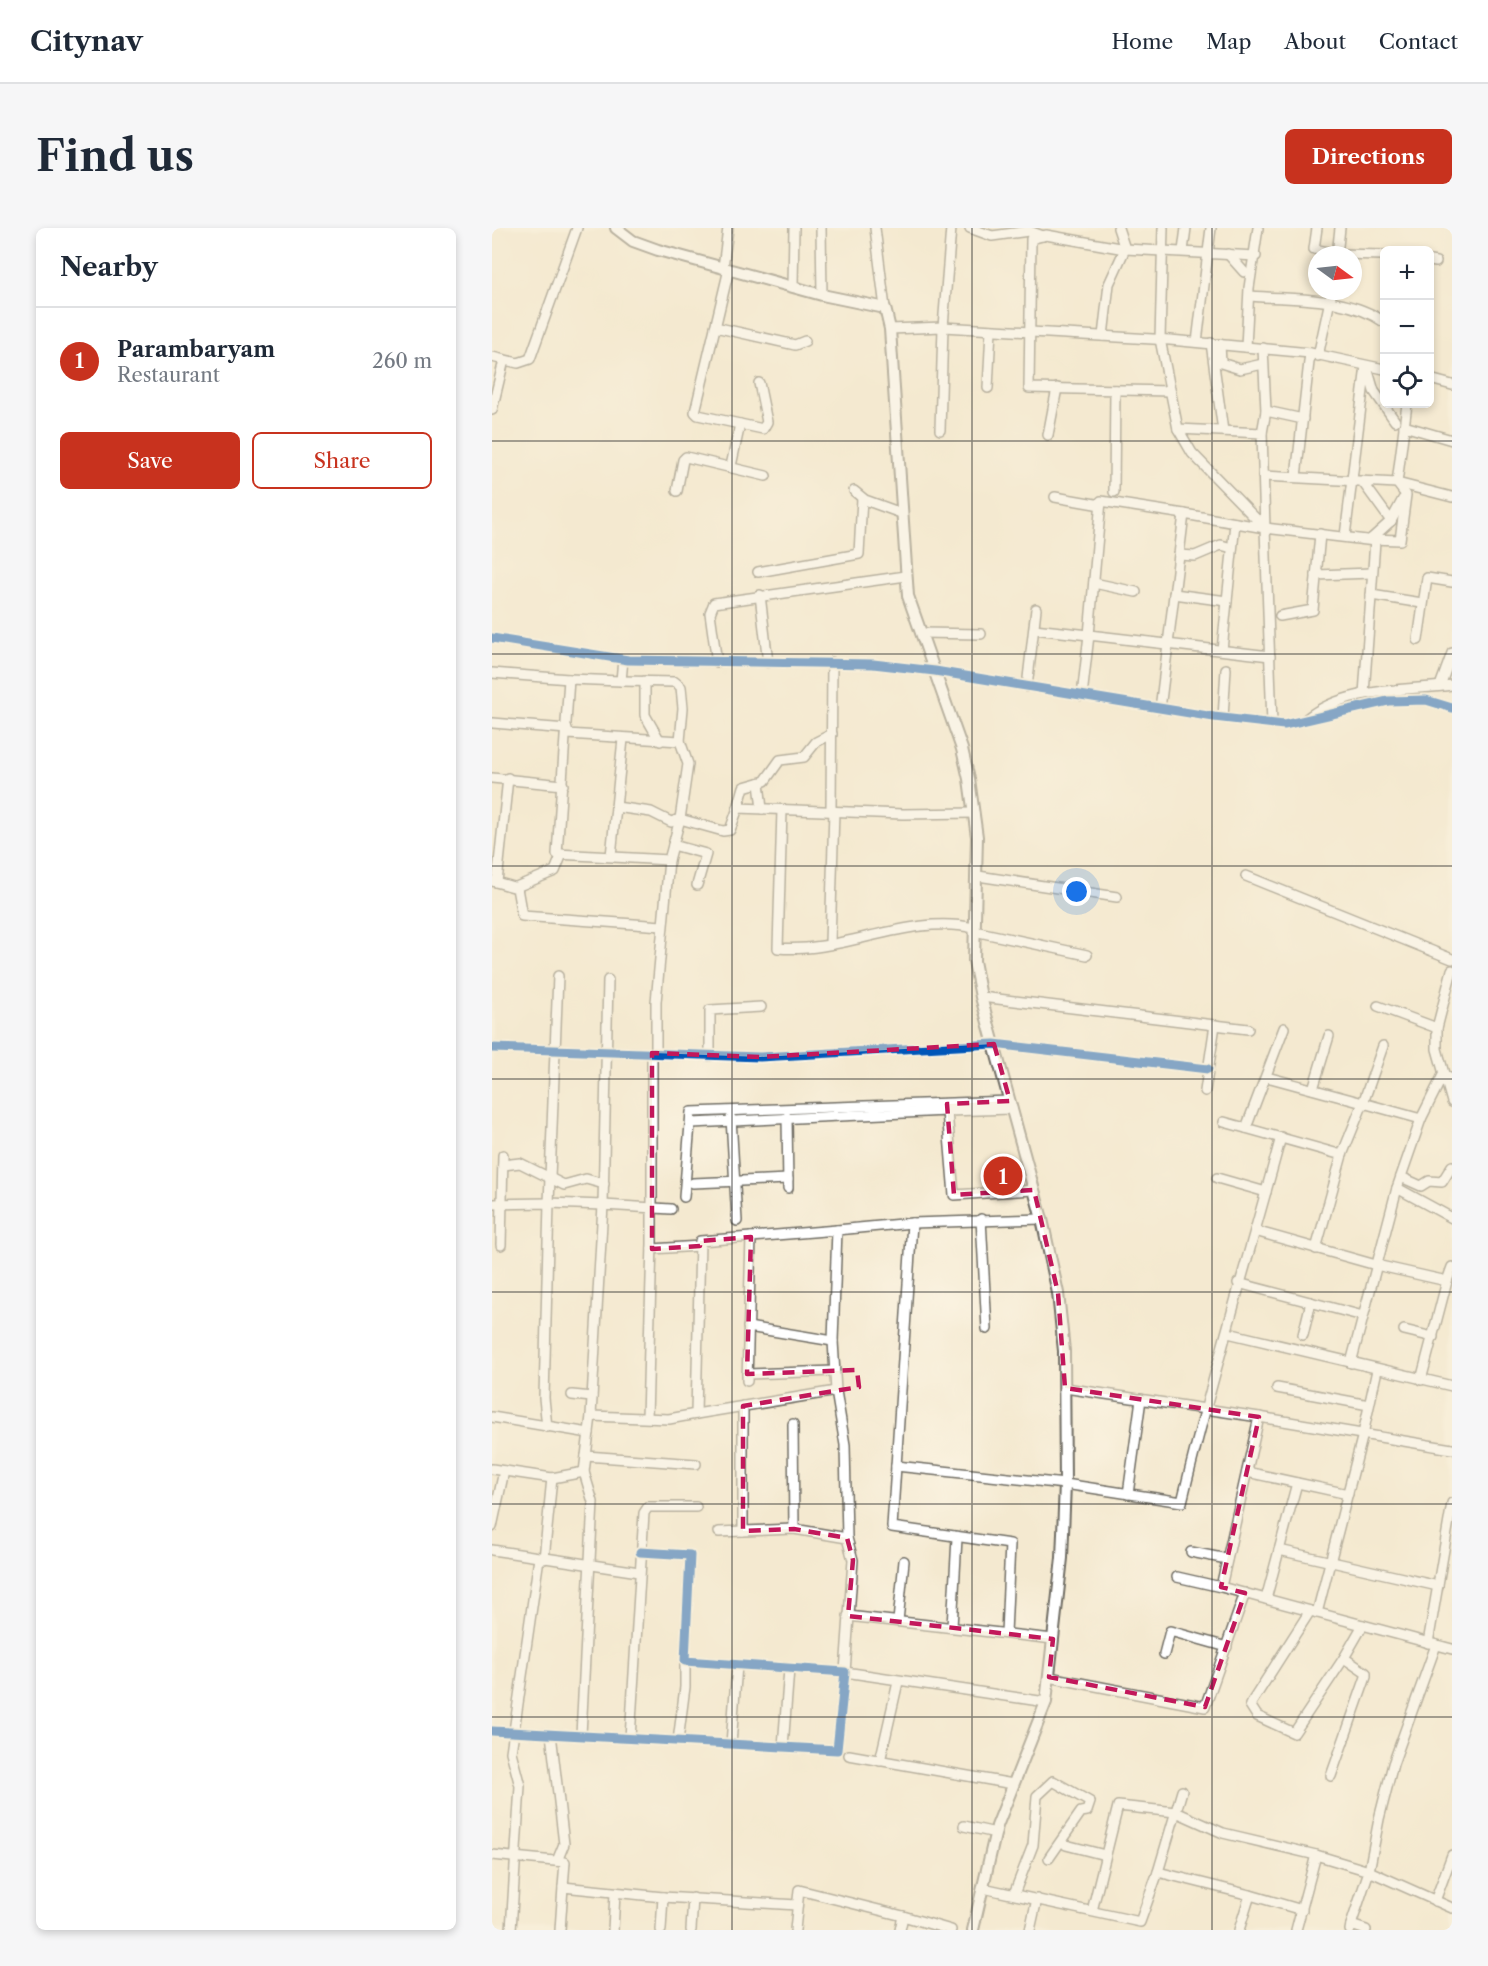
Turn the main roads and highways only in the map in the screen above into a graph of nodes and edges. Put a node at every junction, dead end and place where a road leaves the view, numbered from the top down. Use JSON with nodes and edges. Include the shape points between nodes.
{"nodes":[{"id":1,"x":616,"y":228,"type":"edge"},
{"id":2,"x":973,"y":1930,"type":"edge"}],
"edges":[{"from":1,"to":2,"type":"main road","via":[[648,247],[822,295],[885,308],[890,329],[908,596],[962,748],[974,813],[978,876],[974,961],[1042,1219],[1058,1293],[1064,1351],[1062,1558],[1046,1702],[996,1833]]}]}
